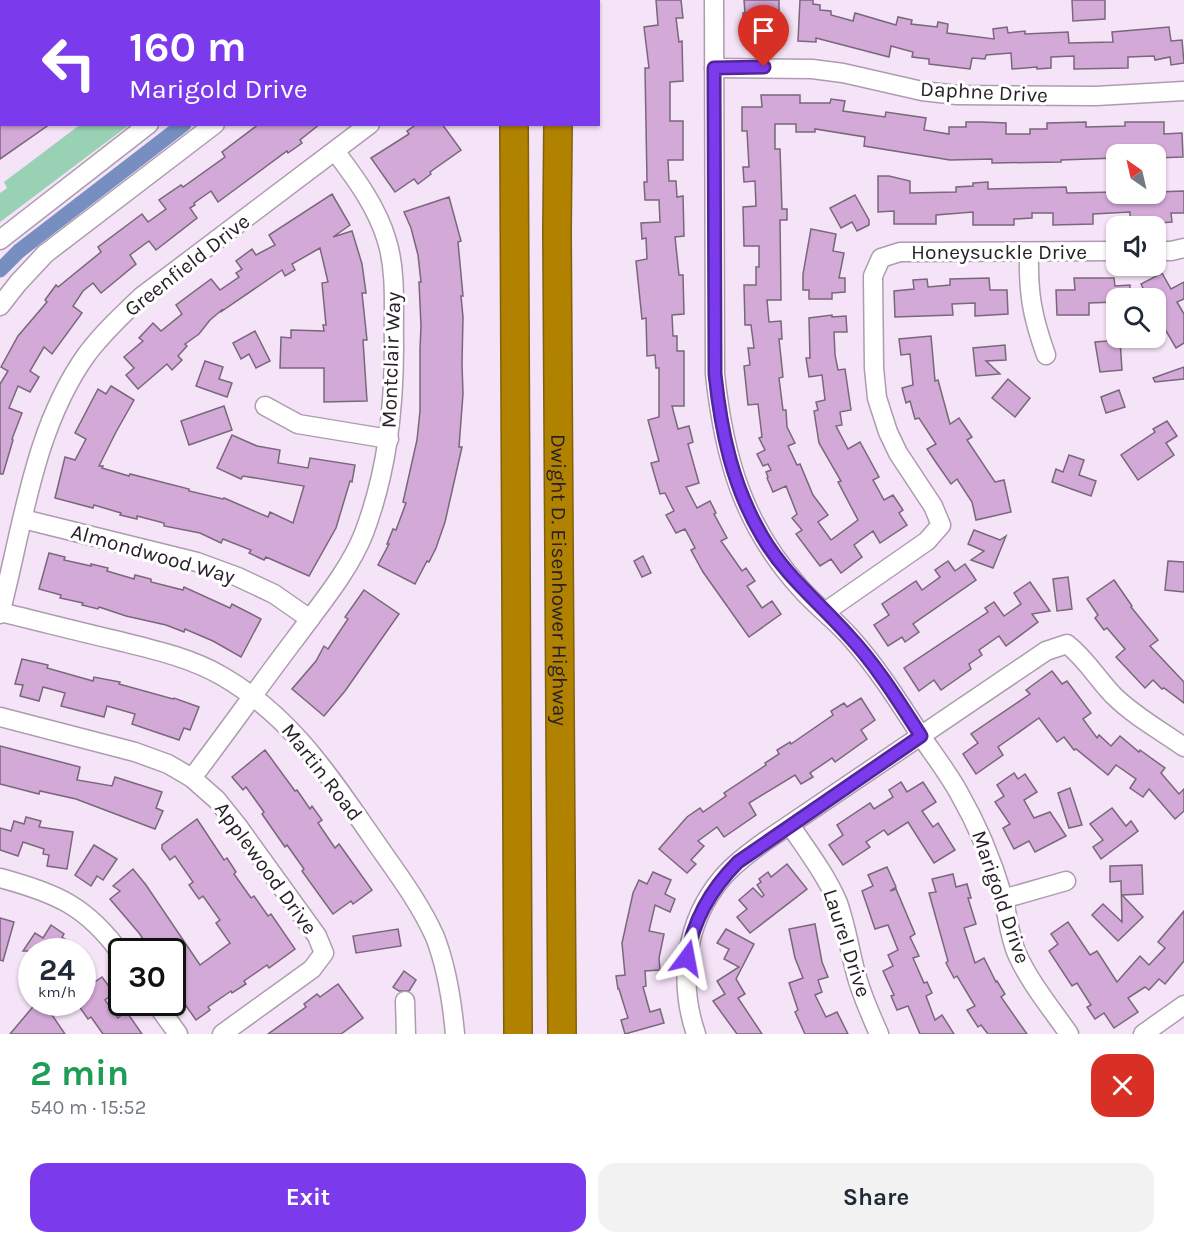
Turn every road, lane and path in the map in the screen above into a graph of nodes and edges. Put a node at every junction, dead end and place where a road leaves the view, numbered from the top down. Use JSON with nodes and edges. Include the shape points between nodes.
{"nodes":[{"id":1,"x":714,"y":0,"type":"edge"},
{"id":2,"x":714,"y":68,"type":"junction"},
{"id":3,"x":1184,"y":91,"type":"edge"},
{"id":4,"x":145,"y":126,"type":"edge"},
{"id":5,"x":212,"y":126,"type":"edge"},
{"id":6,"x":367,"y":126,"type":"edge"},
{"id":7,"x":514,"y":126,"type":"edge"},
{"id":8,"x":558,"y":126,"type":"edge"},
{"id":9,"x":335,"y":151,"type":"junction"},
{"id":10,"x":0,"y":240,"type":"edge"},
{"id":11,"x":1184,"y":248,"type":"edge"},
{"id":12,"x":1106,"y":251,"type":"edge"},
{"id":13,"x":1166,"y":251,"type":"edge"},
{"id":14,"x":1029,"y":252,"type":"junction"},
{"id":15,"x":0,"y":306,"type":"edge"},
{"id":16,"x":1046,"y":355,"type":"dead end"},
{"id":17,"x":265,"y":406,"type":"dead end"},
{"id":18,"x":388,"y":439,"type":"junction"},
{"id":19,"x":23,"y":519,"type":"junction"},
{"id":20,"x":0,"y":612,"type":"edge"},
{"id":21,"x":825,"y":612,"type":"junction"},
{"id":22,"x":310,"y":619,"type":"junction"},
{"id":23,"x":253,"y":697,"type":"junction"},
{"id":24,"x":0,"y":717,"type":"edge"},
{"id":25,"x":921,"y":736,"type":"junction"},
{"id":26,"x":1184,"y":747,"type":"edge"},
{"id":27,"x":192,"y":778,"type":"junction"},
{"id":28,"x":790,"y":825,"type":"junction"},
{"id":29,"x":0,"y":878,"type":"edge"},
{"id":30,"x":1066,"y":881,"type":"dead end"},
{"id":31,"x":1003,"y":899,"type":"junction"},
{"id":32,"x":108,"y":938,"type":"edge"},
{"id":33,"x":405,"y":1001,"type":"dead end"},
{"id":34,"x":1184,"y":1005,"type":"edge"},
{"id":35,"x":165,"y":1016,"type":"edge"},
{"id":36,"x":178,"y":1034,"type":"edge"},
{"id":37,"x":222,"y":1034,"type":"edge"},
{"id":38,"x":406,"y":1034,"type":"edge"},
{"id":39,"x":455,"y":1034,"type":"edge"},
{"id":40,"x":518,"y":1034,"type":"edge"},
{"id":41,"x":562,"y":1034,"type":"edge"},
{"id":42,"x":696,"y":1034,"type":"edge"},
{"id":43,"x":879,"y":1034,"type":"edge"},
{"id":44,"x":1069,"y":1034,"type":"edge"},
{"id":45,"x":1143,"y":1034,"type":"edge"}],
"edges":[{"from":1,"to":2,"type":"street","name":"Marigold Drive"},
{"from":2,"to":3,"type":"street","name":"Daphne Drive","via":[[812,69],[957,95],[1096,96]]},
{"from":2,"to":21,"type":"street","name":"Marigold Drive","via":[[715,374],[720,420],[742,497],[762,536],[802,590]]},
{"from":4,"to":10,"type":"street"},
{"from":5,"to":15,"type":"street","via":[[45,254]]},
{"from":6,"to":9,"type":"street","name":"Greenfield Drive"},
{"from":7,"to":40,"type":"highway","name":"Dwight D. Eisenhower Highway"},
{"from":8,"to":41,"type":"highway","name":"Dwight D. Eisenhower Highway"},
{"from":9,"to":18,"type":"street","name":"Montclair Way","via":[[374,208],[387,243],[393,286],[394,394]]},
{"from":9,"to":19,"type":"street","name":"Greenfield Drive","via":[[141,297],[111,326],[65,390],[46,432]]},
{"from":11,"to":13,"type":"street"},
{"from":12,"to":14,"type":"street","name":"Honeysuckle Drive"},
{"from":14,"to":16,"type":"street","via":[[1030,300]]},
{"from":14,"to":21,"type":"street","name":"Honeysuckle Drive","via":[[900,252],[881,258],[873,276],[877,398],[898,453],[933,506],[940,525],[927,542]]},
{"from":17,"to":18,"type":"street","via":[[298,424]]},
{"from":18,"to":22,"type":"street","name":"Montclair Way","via":[[379,486],[363,535],[335,585]]},
{"from":19,"to":20,"type":"street","name":"Greenfield Drive"},
{"from":19,"to":22,"type":"street","name":"Almondwood Way","via":[[197,562],[274,594]]},
{"from":20,"to":23,"type":"street","name":"Martin Road","via":[[183,659],[221,676]]},
{"from":21,"to":25,"type":"street","name":"Marigold Drive","via":[[873,666]]},
{"from":22,"to":23,"type":"street","name":"Montclair Way"},
{"from":23,"to":27,"type":"street","name":"Montclair Way"},
{"from":23,"to":39,"type":"street","name":"Martin Road","via":[[303,742],[419,906],[446,970]]},
{"from":24,"to":27,"type":"street","name":"Applewood Drive","via":[[135,752]]},
{"from":25,"to":26,"type":"street","via":[[1046,651],[1067,644],[1130,711]]},
{"from":25,"to":28,"type":"street"},
{"from":25,"to":31,"type":"street","name":"Marigold Drive","via":[[974,818]]},
{"from":27,"to":37,"type":"street","name":"Applewood Drive","via":[[237,825],[324,953],[312,969]]},
{"from":28,"to":42,"type":"street","via":[[722,878],[696,922],[686,970],[687,996]]},
{"from":28,"to":43,"type":"street","name":"Laurel Drive","via":[[838,904],[855,970]]},
{"from":29,"to":32,"type":"street","via":[[35,887],[68,902],[96,923]]},
{"from":30,"to":31,"type":"street"},
{"from":31,"to":44,"type":"street","name":"Marigold Drive","via":[[1017,954]]},
{"from":33,"to":38,"type":"street"},
{"from":34,"to":45,"type":"street"},
{"from":35,"to":36,"type":"street"}]}
